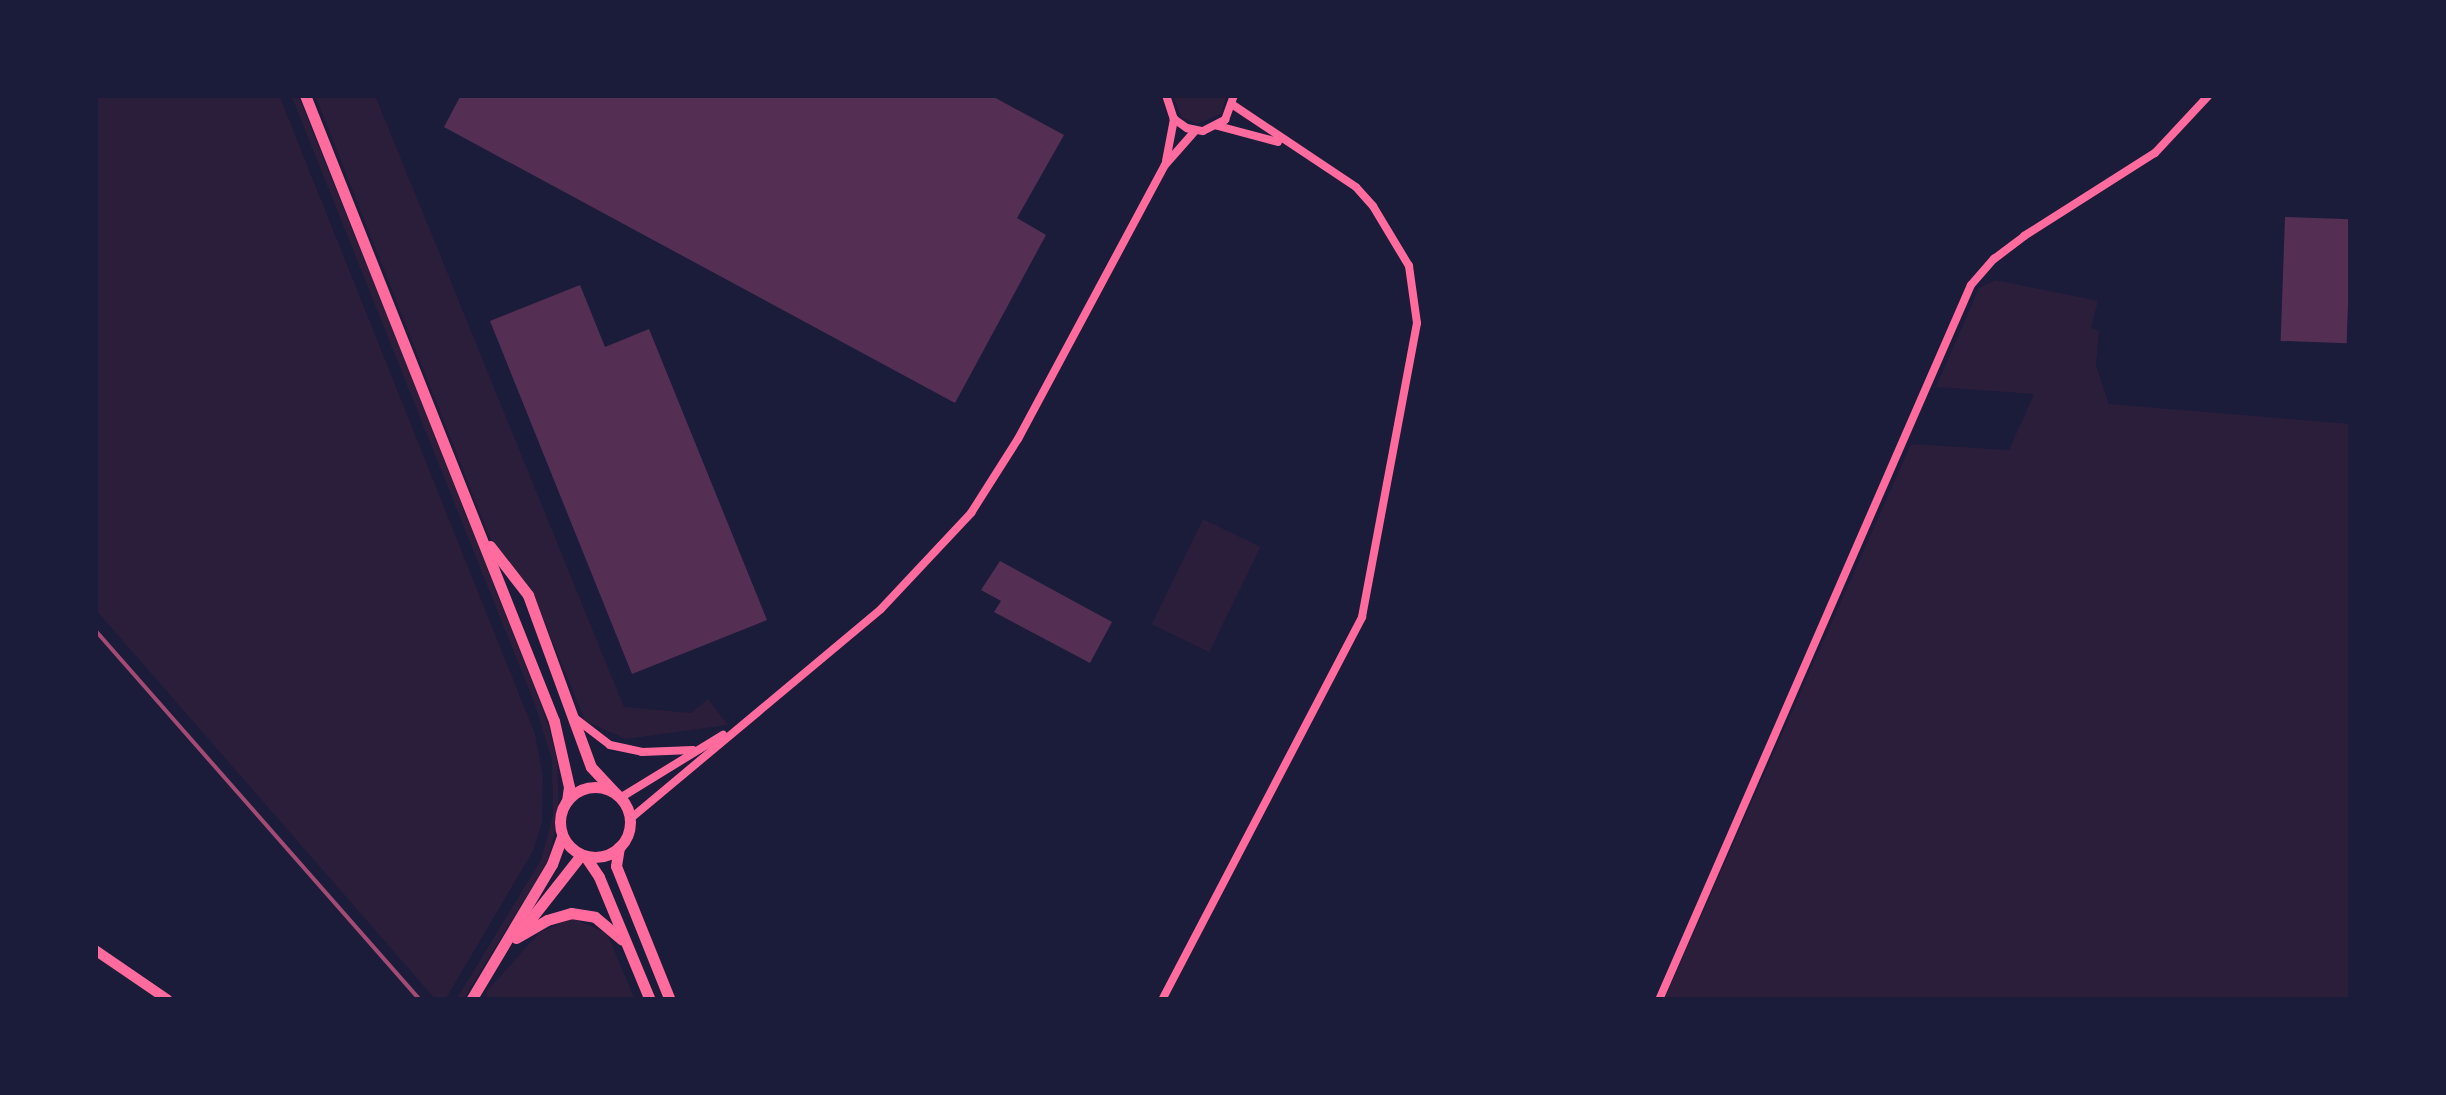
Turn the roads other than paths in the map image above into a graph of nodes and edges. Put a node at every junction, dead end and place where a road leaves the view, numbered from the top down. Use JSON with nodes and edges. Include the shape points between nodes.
{"nodes":[{"id":1,"x":305,"y":95,"type":"edge"},
{"id":2,"x":1166,"y":95,"type":"edge"},
{"id":3,"x":2209,"y":95,"type":"edge"},
{"id":4,"x":1233,"y":100,"type":"edge"},
{"id":5,"x":1174,"y":119,"type":"junction"},
{"id":6,"x":1218,"y":126,"type":"junction"},
{"id":7,"x":1195,"y":131,"type":"junction"},
{"id":8,"x":1288,"y":145,"type":"junction"},
{"id":9,"x":1165,"y":165,"type":"junction"},
{"id":10,"x":481,"y":534,"type":"junction"},
{"id":11,"x":576,"y":719,"type":"junction"},
{"id":12,"x":731,"y":730,"type":"junction"},
{"id":13,"x":694,"y":750,"type":"junction"},
{"id":14,"x":619,"y":797,"type":"junction"},
{"id":15,"x":567,"y":801,"type":"junction"},
{"id":16,"x":630,"y":818,"type":"junction"},
{"id":17,"x":562,"y":836,"type":"junction"},
{"id":18,"x":620,"y":847,"type":"junction"},
{"id":19,"x":583,"y":855,"type":"junction"},
{"id":20,"x":516,"y":938,"type":"junction"},
{"id":21,"x":628,"y":946,"type":"junction"},
{"id":22,"x":95,"y":950,"type":"edge"},
{"id":23,"x":502,"y":952,"type":"junction"},
{"id":24,"x":168,"y":1000,"type":"edge"},
{"id":25,"x":471,"y":1000,"type":"edge"},
{"id":26,"x":650,"y":1000,"type":"edge"},
{"id":27,"x":670,"y":1000,"type":"edge"},
{"id":28,"x":1162,"y":1000,"type":"edge"},
{"id":29,"x":1659,"y":1000,"type":"edge"}],
"edges":[{"from":1,"to":10,"type":"main road"},
{"from":2,"to":5,"type":"street"},
{"from":3,"to":29,"type":"street","via":[[2155,153],[2024,236],[1971,286]]},
{"from":4,"to":6,"type":"street"},
{"from":4,"to":8,"type":"street"},
{"from":5,"to":7,"type":"street"},
{"from":5,"to":9,"type":"street"},
{"from":6,"to":7,"type":"street"},
{"from":6,"to":8,"type":"street"},
{"from":7,"to":9,"type":"street"},
{"from":8,"to":28,"type":"street","via":[[1356,187],[1373,206],[1409,266],[1416,323],[1362,617]]},
{"from":9,"to":12,"type":"street","via":[[1018,440],[971,513],[881,609]]},
{"from":10,"to":11,"type":"main road","via":[[528,595]]},
{"from":10,"to":15,"type":"main road","via":[[554,721]]},
{"from":11,"to":13,"type":"street","via":[[610,745],[642,752]]},
{"from":11,"to":14,"type":"main road","via":[[591,767]]},
{"from":12,"to":13,"type":"street"},
{"from":12,"to":16,"type":"street"},
{"from":13,"to":14,"type":"street"},
{"from":14,"to":15,"type":"main road","via":[[594,787]]},
{"from":14,"to":16,"type":"main road"},
{"from":15,"to":17,"type":"main road"},
{"from":16,"to":18,"type":"main road"},
{"from":17,"to":19,"type":"main road"},
{"from":17,"to":23,"type":"main road"},
{"from":18,"to":19,"type":"main road","via":[[606,856]]},
{"from":18,"to":27,"type":"main road","via":[[616,866]]},
{"from":19,"to":20,"type":"main road"},
{"from":19,"to":21,"type":"main road"},
{"from":20,"to":21,"type":"main road","via":[[571,913],[595,917]]},
{"from":20,"to":23,"type":"main road"},
{"from":21,"to":26,"type":"main road"},
{"from":22,"to":24,"type":"street"},
{"from":23,"to":25,"type":"main road"}]}
